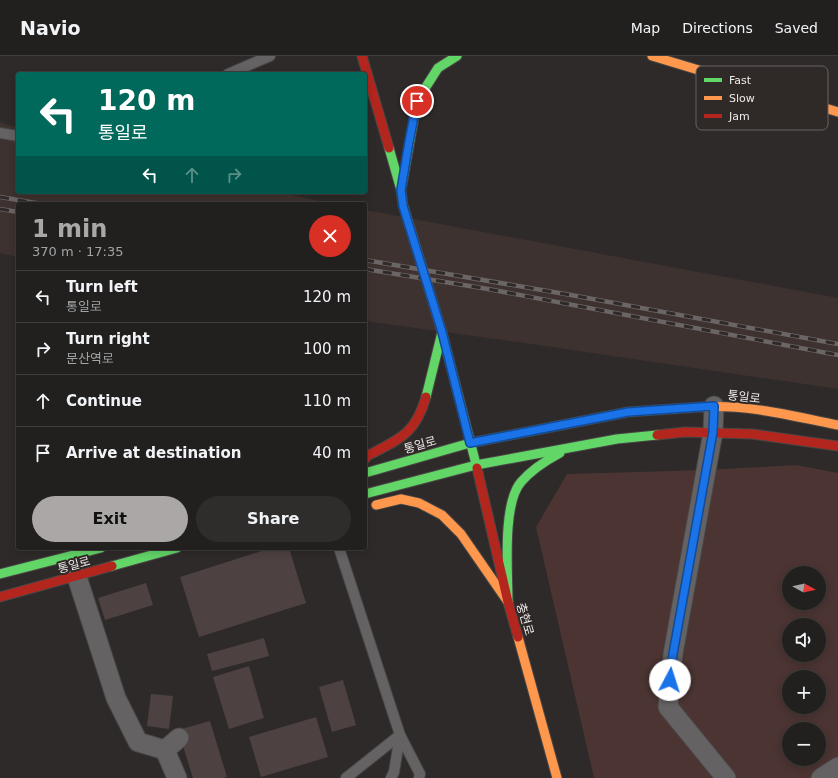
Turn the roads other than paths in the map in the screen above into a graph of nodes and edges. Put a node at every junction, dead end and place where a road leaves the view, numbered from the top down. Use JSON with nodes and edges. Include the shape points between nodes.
{"nodes":[{"id":1,"x":270,"y":56,"type":"edge"},
{"id":2,"x":362,"y":56,"type":"edge"},
{"id":3,"x":457,"y":56,"type":"edge"},
{"id":4,"x":652,"y":56,"type":"edge"},
{"id":5,"x":696,"y":69,"type":"edge"},
{"id":6,"x":233,"y":72,"type":"edge"},
{"id":7,"x":367,"y":72,"type":"edge"},
{"id":8,"x":367,"y":73,"type":"edge"},
{"id":9,"x":828,"y":109,"type":"edge"},
{"id":10,"x":838,"y":112,"type":"edge"},
{"id":11,"x":0,"y":133,"type":"edge"},
{"id":12,"x":16,"y":136,"type":"edge"},
{"id":13,"x":401,"y":190,"type":"junction"},
{"id":14,"x":442,"y":332,"type":"junction"},
{"id":15,"x":714,"y":406,"type":"junction"},
{"id":16,"x":838,"y":425,"type":"edge"},
{"id":17,"x":713,"y":432,"type":"junction"},
{"id":18,"x":470,"y":443,"type":"junction"},
{"id":19,"x":838,"y":446,"type":"edge"},
{"id":20,"x":569,"y":448,"type":"junction"},
{"id":21,"x":367,"y":456,"type":"edge"},
{"id":22,"x":476,"y":465,"type":"junction"},
{"id":23,"x":367,"y":472,"type":"edge"},
{"id":24,"x":367,"y":493,"type":"edge"},
{"id":25,"x":367,"y":507,"type":"edge"},
{"id":26,"x":93,"y":550,"type":"edge"},
{"id":27,"x":170,"y":550,"type":"edge"},
{"id":28,"x":340,"y":550,"type":"edge"},
{"id":29,"x":0,"y":574,"type":"edge"},
{"id":30,"x":77,"y":577,"type":"junction"},
{"id":31,"x":0,"y":597,"type":"edge"},
{"id":32,"x":508,"y":602,"type":"junction"},
{"id":33,"x":400,"y":736,"type":"junction"},
{"id":34,"x":838,"y":767,"type":"edge"},
{"id":35,"x":177,"y":778,"type":"edge"},
{"id":36,"x":346,"y":778,"type":"edge"},
{"id":37,"x":390,"y":778,"type":"edge"},
{"id":38,"x":419,"y":778,"type":"edge"},
{"id":39,"x":557,"y":778,"type":"edge"},
{"id":40,"x":726,"y":778,"type":"edge"},
{"id":41,"x":821,"y":778,"type":"edge"}],
"edges":[{"from":1,"to":6,"type":"lane"},
{"from":2,"to":7,"type":"main road"},
{"from":3,"to":13,"type":"main road","via":[[438,68],[417,101]]},
{"from":4,"to":5,"type":"main road"},
{"from":8,"to":13,"type":"main road"},
{"from":9,"to":10,"type":"main road"},
{"from":11,"to":12,"type":"lane"},
{"from":13,"to":14,"type":"main road","name":"충현로","via":[[403,206]]},
{"from":14,"to":18,"type":"main road","name":"충현로"},
{"from":14,"to":21,"type":"main road","via":[[424,406],[416,422],[409,432]]},
{"from":15,"to":16,"type":"main road","name":"통일로","via":[[776,413]]},
{"from":15,"to":17,"type":"street"},
{"from":15,"to":18,"type":"main road","name":"통일로","via":[[628,412]]},
{"from":17,"to":19,"type":"main road","via":[[752,434]]},
{"from":17,"to":20,"type":"main road","via":[[685,432],[616,439]]},
{"from":17,"to":40,"type":"street","via":[[673,654],[668,707]]},
{"from":18,"to":22,"type":"main road","name":"충현로"},
{"from":18,"to":23,"type":"main road","name":"통일로"},
{"from":20,"to":22,"type":"main road"},
{"from":20,"to":32,"type":"main road","via":[[540,464],[520,483],[508,525]]},
{"from":22,"to":24,"type":"main road"},
{"from":22,"to":32,"type":"main road","name":"충현로"},
{"from":25,"to":32,"type":"main road","via":[[401,499],[418,503],[442,515],[461,534]]},
{"from":26,"to":29,"type":"main road","name":"통일로"},
{"from":27,"to":30,"type":"main road","name":"통일로"},
{"from":28,"to":33,"type":"lane"},
{"from":30,"to":31,"type":"main road","name":"통일로"},
{"from":30,"to":35,"type":"street","via":[[116,698],[138,742],[172,744]]},
{"from":32,"to":39,"type":"main road","name":"충현로"},
{"from":33,"to":36,"type":"lane"},
{"from":33,"to":37,"type":"lane","via":[[394,772]]},
{"from":33,"to":38,"type":"lane","via":[[420,774]]},
{"from":34,"to":41,"type":"street"}]}
